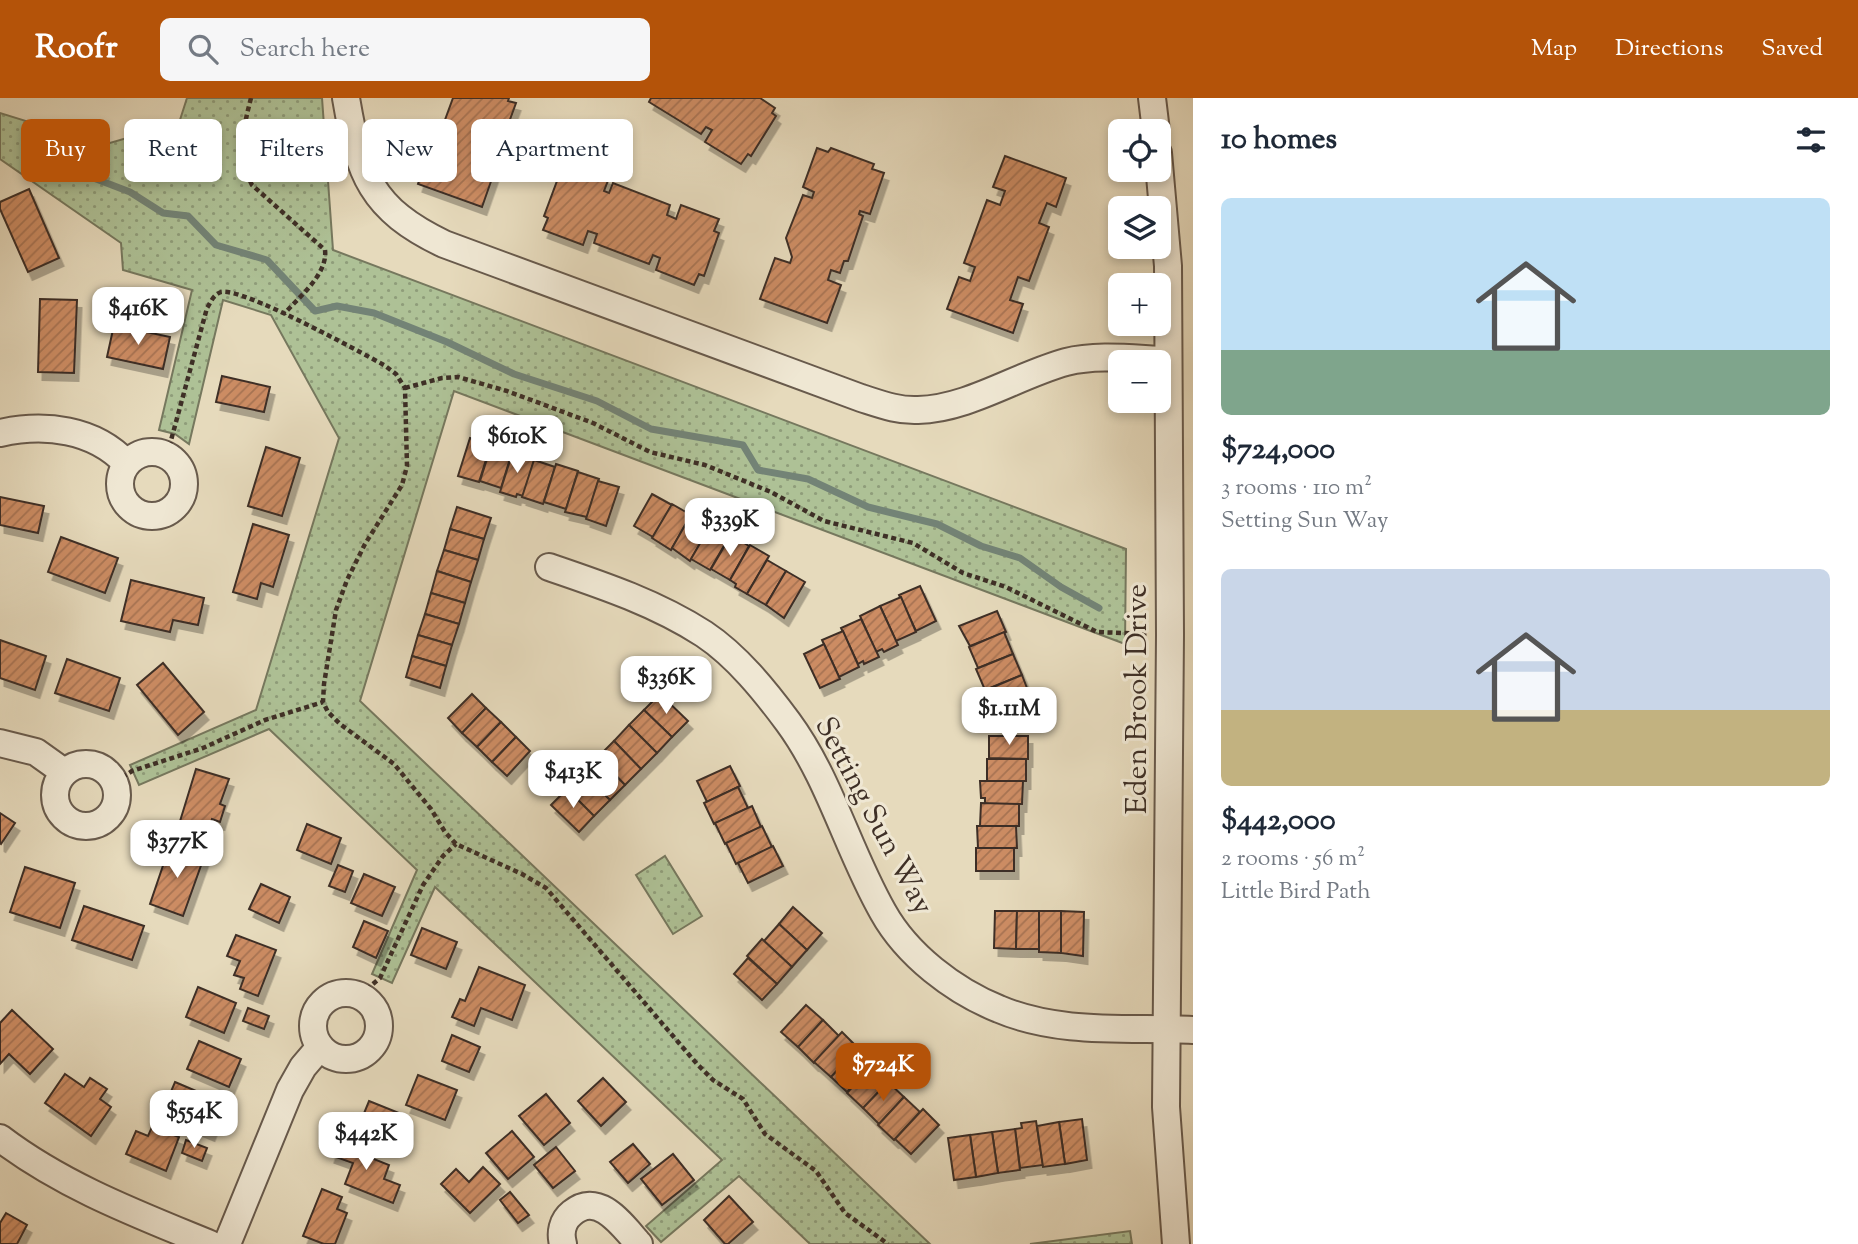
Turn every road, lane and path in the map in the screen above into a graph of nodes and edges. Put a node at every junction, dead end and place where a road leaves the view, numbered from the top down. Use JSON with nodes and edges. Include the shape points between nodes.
{"nodes":[{"id":1,"x":251,"y":98,"type":"edge"},
{"id":2,"x":346,"y":98,"type":"edge"},
{"id":3,"x":1152,"y":98,"type":"edge"},
{"id":4,"x":1155,"y":119,"type":"edge"},
{"id":5,"x":1161,"y":182,"type":"edge"},
{"id":6,"x":284,"y":314,"type":"junction"},
{"id":7,"x":1168,"y":350,"type":"edge"},
{"id":8,"x":1108,"y":358,"type":"edge"},
{"id":9,"x":404,"y":388,"type":"junction"},
{"id":10,"x":1168,"y":413,"type":"edge"},
{"id":11,"x":0,"y":433,"type":"edge"},
{"id":12,"x":167,"y":455,"type":"junction"},
{"id":13,"x":126,"y":463,"type":"junction"},
{"id":14,"x":549,"y":567,"type":"dead end"},
{"id":15,"x":1170,"y":635,"type":"junction"},
{"id":16,"x":323,"y":702,"type":"junction"},
{"id":17,"x":0,"y":743,"type":"edge"},
{"id":18,"x":64,"y":772,"type":"junction"},
{"id":19,"x":115,"y":782,"type":"junction"},
{"id":20,"x":456,"y":844,"type":"junction"},
{"id":21,"x":360,"y":995,"type":"junction"},
{"id":22,"x":1181,"y":1029,"type":"edge"},
{"id":23,"x":320,"y":1047,"type":"junction"},
{"id":24,"x":0,"y":1139,"type":"edge"},
{"id":25,"x":210,"y":1244,"type":"edge"},
{"id":26,"x":226,"y":1244,"type":"edge"},
{"id":27,"x":563,"y":1244,"type":"edge"},
{"id":28,"x":639,"y":1244,"type":"edge"},
{"id":29,"x":888,"y":1244,"type":"edge"},
{"id":30,"x":1176,"y":1244,"type":"edge"}],
"edges":[{"from":1,"to":6,"type":"path","via":[[242,140],[245,172],[252,185],[325,250],[320,272]]},
{"from":2,"to":8,"type":"street","via":[[354,145],[371,186],[391,212],[415,230],[893,409],[952,405],[1068,362]]},
{"from":3,"to":4,"type":"street"},
{"from":5,"to":7,"type":"street","name":"Eden Brook Drive","via":[[1168,266]]},
{"from":6,"to":9,"type":"path","via":[[384,365]]},
{"from":6,"to":12,"type":"path","via":[[235,293],[215,295],[207,308]]},
{"from":9,"to":15,"type":"path","via":[[442,378],[476,380],[593,423],[650,452],[705,465],[771,492],[824,521],[913,543],[963,573],[1006,586],[1097,632]]},
{"from":9,"to":16,"type":"path","via":[[407,466],[402,485],[347,580],[337,610]]},
{"from":10,"to":15,"type":"street","name":"Eden Brook Drive"},
{"from":11,"to":13,"type":"street","via":[[57,429],[90,437]]},
{"from":12,"to":13,"type":"street","via":[[137,455]]},
{"from":12,"to":13,"type":"street","via":[[176,462],[184,482],[182,496],[174,508],[152,517],[126,505],[119,489]]},
{"from":14,"to":22,"type":"street","name":"Setting Sun Way","via":[[656,607],[706,636],[734,659],[790,724],[883,913],[932,969],[966,993],[1033,1020],[1106,1028]]},
{"from":15,"to":22,"type":"street","name":"Eden Brook Drive"},
{"from":16,"to":19,"type":"path","via":[[132,771]]},
{"from":16,"to":20,"type":"path","via":[[340,724],[394,764]]},
{"from":17,"to":18,"type":"street","via":[[36,752]]},
{"from":18,"to":19,"type":"street","via":[[77,764],[93,764],[106,770]]},
{"from":18,"to":19,"type":"street","via":[[55,787],[55,801],[72,824],[88,827],[113,812],[118,797]]},
{"from":20,"to":21,"type":"path","via":[[423,885],[380,978]]},
{"from":20,"to":29,"type":"path","via":[[546,888],[697,1064],[743,1099],[765,1134],[817,1171],[845,1213]]},
{"from":21,"to":23,"type":"street","via":[[333,995],[321,1004],[313,1018]]},
{"from":21,"to":23,"type":"street","via":[[378,1016],[373,1046],[346,1059],[333,1057]]},
{"from":22,"to":30,"type":"street","name":"Eden Brook Drive","via":[[1166,1107]]},
{"from":23,"to":26,"type":"street","via":[[290,1090]]},
{"from":24,"to":25,"type":"street","via":[[58,1177]]},
{"from":27,"to":28,"type":"street","via":[[567,1217],[588,1205],[611,1214]]}]}
